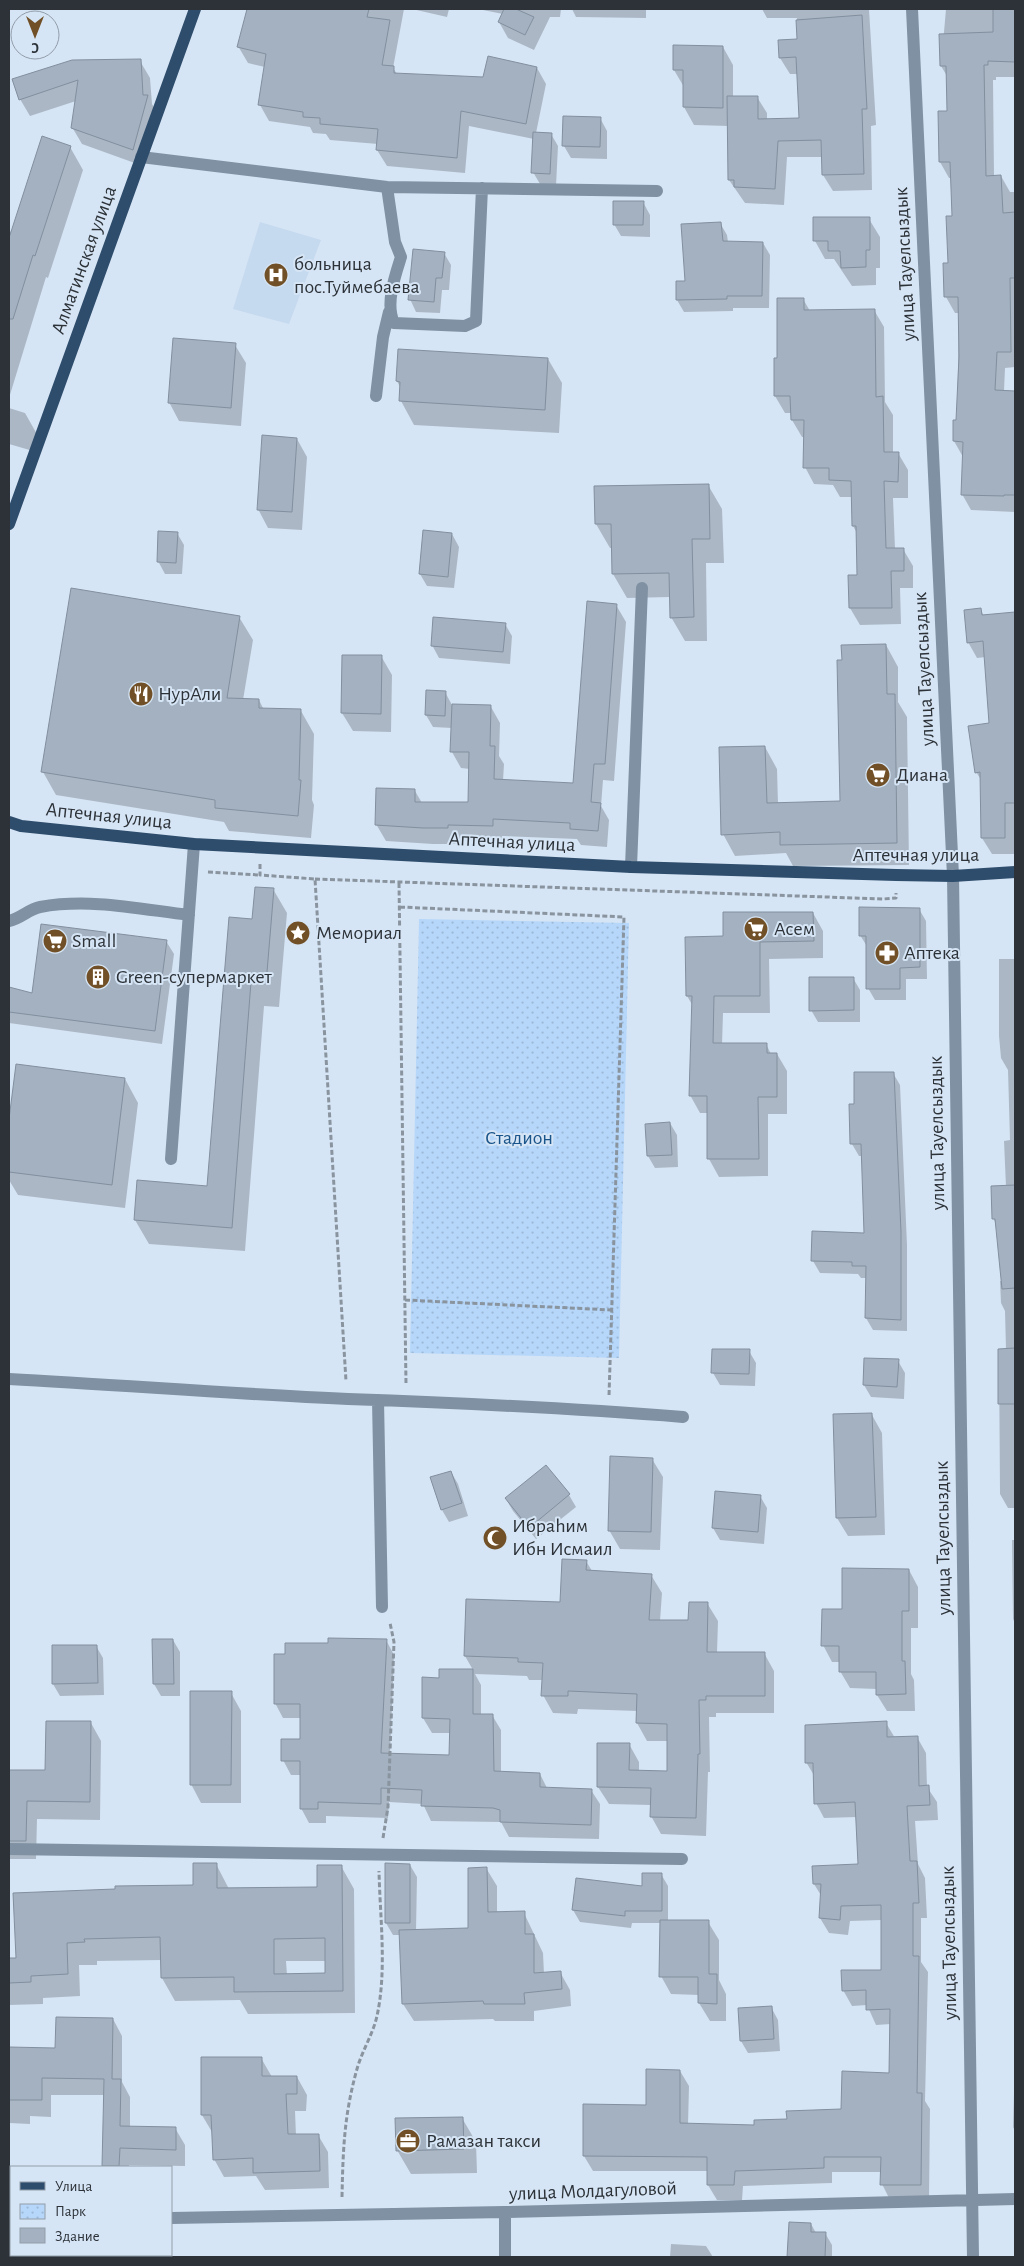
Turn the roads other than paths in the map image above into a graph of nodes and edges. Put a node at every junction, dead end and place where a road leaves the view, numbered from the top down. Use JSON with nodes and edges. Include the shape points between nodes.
{"nodes":[{"id":1,"x":195,"y":9,"type":"edge"},
{"id":2,"x":912,"y":9,"type":"edge"},
{"id":3,"x":141,"y":157,"type":"junction"},
{"id":4,"x":388,"y":186,"type":"junction"},
{"id":5,"x":482,"y":188,"type":"junction"},
{"id":6,"x":657,"y":191,"type":"dead end"},
{"id":7,"x":389,"y":312,"type":"junction"},
{"id":8,"x":376,"y":396,"type":"dead end"},
{"id":9,"x":9,"y":524,"type":"edge"},
{"id":10,"x":642,"y":588,"type":"dead end"},
{"id":11,"x":9,"y":822,"type":"edge"},
{"id":12,"x":194,"y":844,"type":"junction"},
{"id":13,"x":631,"y":866,"type":"junction"},
{"id":14,"x":1015,"y":872,"type":"edge"},
{"id":15,"x":953,"y":876,"type":"junction"},
{"id":16,"x":189,"y":916,"type":"junction"},
{"id":17,"x":9,"y":921,"type":"edge"},
{"id":18,"x":171,"y":1159,"type":"dead end"},
{"id":19,"x":9,"y":1378,"type":"edge"},
{"id":20,"x":378,"y":1400,"type":"junction"},
{"id":21,"x":683,"y":1418,"type":"dead end"},
{"id":22,"x":382,"y":1607,"type":"road end"},
{"id":23,"x":9,"y":1849,"type":"edge"},
{"id":24,"x":682,"y":1859,"type":"dead end"},
{"id":25,"x":1015,"y":2199,"type":"edge"},
{"id":26,"x":971,"y":2200,"type":"junction"},
{"id":27,"x":505,"y":2212,"type":"junction"},
{"id":28,"x":172,"y":2218,"type":"edge"},
{"id":29,"x":505,"y":2257,"type":"edge"},
{"id":30,"x":973,"y":2257,"type":"edge"}],
"edges":[{"from":1,"to":3,"type":"main road","name":"Алматинская улица"},
{"from":2,"to":15,"type":"street","name":"улица Тауелсыздык"},
{"from":3,"to":4,"type":"street"},
{"from":3,"to":9,"type":"main road","name":"Алматинская улица"},
{"from":4,"to":5,"type":"street"},
{"from":4,"to":7,"type":"street","via":[[395,242],[402,257],[395,274]]},
{"from":5,"to":6,"type":"street"},
{"from":5,"to":7,"type":"street","via":[[476,321],[465,326],[394,322]]},
{"from":7,"to":8,"type":"street"},
{"from":10,"to":13,"type":"street"},
{"from":11,"to":12,"type":"main road","name":"Аптечная улица","via":[[21,826]]},
{"from":12,"to":13,"type":"main road","name":"Аптечная улица"},
{"from":12,"to":16,"type":"street"},
{"from":13,"to":15,"type":"main road","name":"Аптечная улица"},
{"from":14,"to":15,"type":"main road","name":"Аптечная улица"},
{"from":15,"to":26,"type":"street","name":"улица Тауелсыздык"},
{"from":16,"to":17,"type":"street","via":[[101,903],[73,903],[38,907]]},
{"from":16,"to":18,"type":"street"},
{"from":19,"to":20,"type":"street"},
{"from":20,"to":21,"type":"street","via":[[608,1411]]},
{"from":20,"to":22,"type":"street"},
{"from":23,"to":24,"type":"street"},
{"from":25,"to":26,"type":"street","name":"улица Молдагуловой"},
{"from":26,"to":27,"type":"street","name":"улица Молдагуловой"},
{"from":26,"to":30,"type":"street","name":"улица Тауелсыздык"},
{"from":27,"to":28,"type":"street","name":"улица Молдагуловой"},
{"from":27,"to":29,"type":"street"}]}
